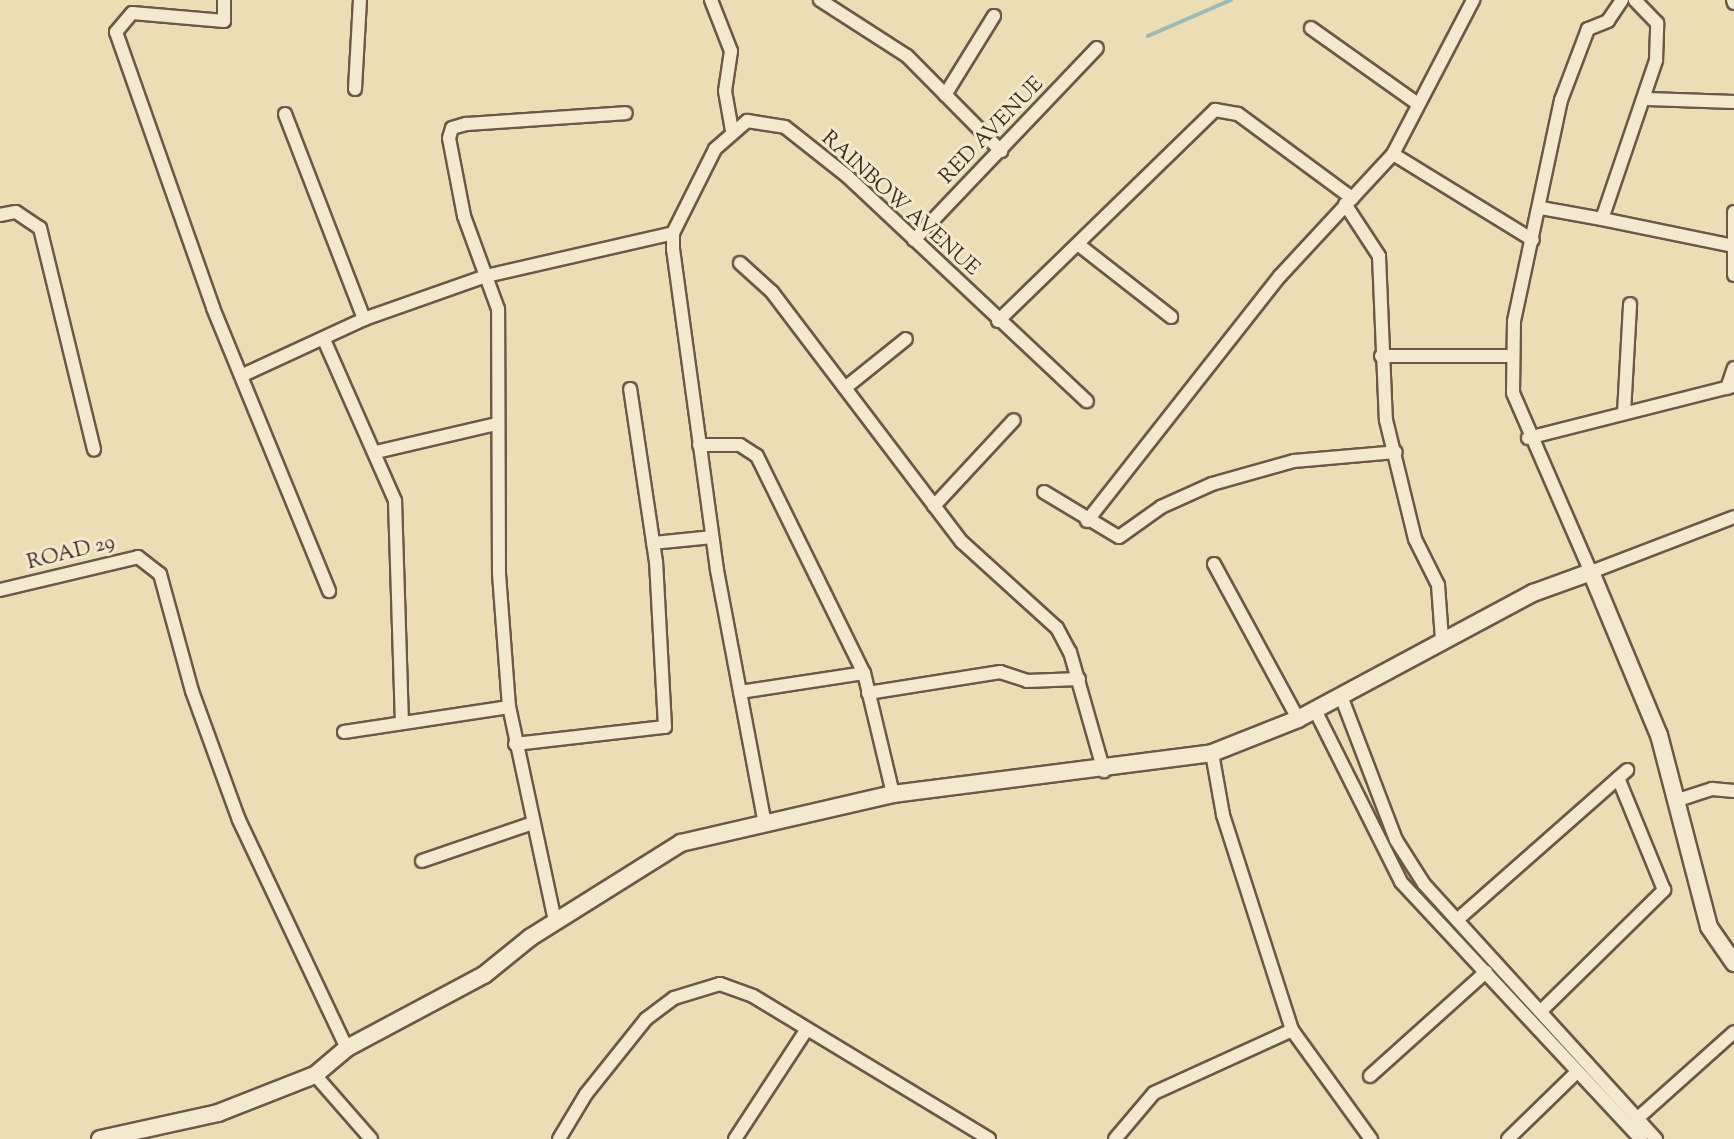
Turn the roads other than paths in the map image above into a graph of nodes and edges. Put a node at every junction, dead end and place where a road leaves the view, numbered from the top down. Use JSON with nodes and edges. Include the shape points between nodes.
{"nodes":[{"id":1,"x":224,"y":0,"type":"edge"},
{"id":2,"x":360,"y":0,"type":"edge"},
{"id":3,"x":711,"y":0,"type":"edge"},
{"id":4,"x":820,"y":0,"type":"edge"},
{"id":5,"x":1473,"y":0,"type":"edge"},
{"id":6,"x":1622,"y":0,"type":"edge"},
{"id":7,"x":1635,"y":0,"type":"edge"},
{"id":8,"x":993,"y":16,"type":"dead end"},
{"id":9,"x":1311,"y":28,"type":"dead end"},
{"id":10,"x":1097,"y":48,"type":"dead end"},
{"id":11,"x":355,"y":89,"type":"dead end"},
{"id":12,"x":945,"y":95,"type":"junction"},
{"id":13,"x":1648,"y":99,"type":"junction"},
{"id":14,"x":1734,"y":102,"type":"edge"},
{"id":15,"x":1418,"y":104,"type":"junction"},
{"id":16,"x":626,"y":113,"type":"dead end"},
{"id":17,"x":285,"y":114,"type":"dead end"},
{"id":18,"x":732,"y":129,"type":"junction"},
{"id":19,"x":1001,"y":151,"type":"junction"},
{"id":20,"x":1393,"y":154,"type":"junction"},
{"id":21,"x":1348,"y":201,"type":"junction"},
{"id":22,"x":1541,"y":208,"type":"junction"},
{"id":23,"x":1734,"y":212,"type":"edge"},
{"id":24,"x":0,"y":215,"type":"edge"},
{"id":25,"x":1602,"y":219,"type":"junction"},
{"id":26,"x":673,"y":233,"type":"junction"},
{"id":27,"x":914,"y":240,"type":"junction"},
{"id":28,"x":1533,"y":240,"type":"junction"},
{"id":29,"x":1079,"y":245,"type":"junction"},
{"id":30,"x":1730,"y":245,"type":"junction"},
{"id":31,"x":740,"y":263,"type":"dead end"},
{"id":32,"x":1734,"y":275,"type":"edge"},
{"id":33,"x":486,"y":276,"type":"junction"},
{"id":34,"x":1630,"y":304,"type":"dead end"},
{"id":35,"x":1171,"y":317,"type":"dead end"},
{"id":36,"x":364,"y":319,"type":"junction"},
{"id":37,"x":998,"y":321,"type":"junction"},
{"id":38,"x":906,"y":339,"type":"dead end"},
{"id":39,"x":325,"y":342,"type":"junction"},
{"id":40,"x":1381,"y":356,"type":"junction"},
{"id":41,"x":1510,"y":356,"type":"junction"},
{"id":42,"x":1734,"y":368,"type":"edge"},
{"id":43,"x":243,"y":375,"type":"junction"},
{"id":44,"x":1730,"y":387,"type":"edge"},
{"id":45,"x":845,"y":388,"type":"junction"},
{"id":46,"x":630,"y":389,"type":"dead end"},
{"id":47,"x":1087,"y":401,"type":"dead end"},
{"id":48,"x":1624,"y":413,"type":"junction"},
{"id":49,"x":1014,"y":420,"type":"dead end"},
{"id":50,"x":496,"y":425,"type":"junction"},
{"id":51,"x":1528,"y":438,"type":"junction"},
{"id":52,"x":699,"y":445,"type":"junction"},
{"id":53,"x":94,"y":449,"type":"dead end"},
{"id":54,"x":376,"y":452,"type":"junction"},
{"id":55,"x":1396,"y":452,"type":"junction"},
{"id":56,"x":1044,"y":492,"type":"dead end"},
{"id":57,"x":934,"y":506,"type":"junction"},
{"id":58,"x":1734,"y":517,"type":"edge"},
{"id":59,"x":1087,"y":522,"type":"junction"},
{"id":60,"x":712,"y":537,"type":"junction"},
{"id":61,"x":653,"y":543,"type":"junction"},
{"id":62,"x":1214,"y":564,"type":"dead end"},
{"id":63,"x":1591,"y":572,"type":"junction"},
{"id":64,"x":0,"y":590,"type":"edge"},
{"id":65,"x":329,"y":591,"type":"dead end"},
{"id":66,"x":1442,"y":640,"type":"junction"},
{"id":67,"x":863,"y":673,"type":"junction"},
{"id":68,"x":1079,"y":679,"type":"junction"},
{"id":69,"x":740,"y":692,"type":"junction"},
{"id":70,"x":869,"y":693,"type":"junction"},
{"id":71,"x":1341,"y":696,"type":"junction"},
{"id":72,"x":509,"y":707,"type":"junction"},
{"id":73,"x":1315,"y":710,"type":"junction"},
{"id":74,"x":402,"y":719,"type":"junction"},
{"id":75,"x":1298,"y":719,"type":"junction"},
{"id":76,"x":344,"y":732,"type":"dead end"},
{"id":77,"x":515,"y":744,"type":"junction"},
{"id":78,"x":1212,"y":753,"type":"junction"},
{"id":79,"x":1104,"y":771,"type":"junction"},
{"id":80,"x":1734,"y":792,"type":"edge"},
{"id":81,"x":892,"y":794,"type":"junction"},
{"id":82,"x":1678,"y":800,"type":"junction"},
{"id":83,"x":764,"y":819,"type":"junction"},
{"id":84,"x":530,"y":824,"type":"junction"},
{"id":85,"x":422,"y":861,"type":"dead end"},
{"id":86,"x":1457,"y":920,"type":"junction"},
{"id":87,"x":555,"y":921,"type":"junction"},
{"id":88,"x":1734,"y":963,"type":"edge"},
{"id":89,"x":1486,"y":972,"type":"junction"},
{"id":90,"x":1541,"y":1011,"type":"junction"},
{"id":91,"x":1292,"y":1030,"type":"junction"},
{"id":92,"x":804,"y":1032,"type":"junction"},
{"id":93,"x":1734,"y":1032,"type":"edge"},
{"id":94,"x":347,"y":1048,"type":"junction"},
{"id":95,"x":1577,"y":1072,"type":"junction"},
{"id":96,"x":315,"y":1075,"type":"junction"},
{"id":97,"x":1370,"y":1076,"type":"dead end"},
{"id":98,"x":1639,"y":1117,"type":"junction"},
{"id":99,"x":100,"y":1139,"type":"edge"},
{"id":100,"x":371,"y":1139,"type":"edge"},
{"id":101,"x":559,"y":1139,"type":"edge"},
{"id":102,"x":735,"y":1139,"type":"edge"},
{"id":103,"x":989,"y":1139,"type":"edge"},
{"id":104,"x":1115,"y":1139,"type":"edge"},
{"id":105,"x":1371,"y":1139,"type":"edge"},
{"id":106,"x":1508,"y":1139,"type":"edge"},
{"id":107,"x":1641,"y":1139,"type":"edge"},
{"id":108,"x":1656,"y":1139,"type":"edge"}],
"edges":[{"from":1,"to":43,"type":"street","via":[[227,20],[132,13],[116,32],[212,308]]},
{"from":2,"to":11,"type":"street"},
{"from":3,"to":18,"type":"street","via":[[731,51],[725,91]]},
{"from":4,"to":12,"type":"street","via":[[907,56]]},
{"from":5,"to":15,"type":"street"},
{"from":6,"to":22,"type":"street","via":[[1608,21],[1588,29],[1574,53]]},
{"from":7,"to":13,"type":"street","via":[[1650,11],[1659,38]]},
{"from":8,"to":12,"type":"street"},
{"from":9,"to":15,"type":"street"},
{"from":10,"to":19,"type":"street","name":"RED AVENUE"},
{"from":12,"to":19,"type":"street"},
{"from":13,"to":14,"type":"street"},
{"from":13,"to":25,"type":"street","via":[[1637,111]]},
{"from":15,"to":20,"type":"street"},
{"from":16,"to":33,"type":"street","via":[[452,128],[464,216]]},
{"from":17,"to":36,"type":"street"},
{"from":18,"to":26,"type":"street"},
{"from":18,"to":27,"type":"street","name":"RAINBOW AVENUE","via":[[761,120],[785,127]]},
{"from":19,"to":27,"type":"street","name":"RED AVENUE"},
{"from":20,"to":21,"type":"street"},
{"from":20,"to":28,"type":"street"},
{"from":21,"to":29,"type":"street","via":[[1238,114],[1215,110]]},
{"from":21,"to":40,"type":"street","via":[[1379,256]]},
{"from":21,"to":59,"type":"street","via":[[1280,276]]},
{"from":22,"to":25,"type":"street"},
{"from":22,"to":28,"type":"street"},
{"from":23,"to":30,"type":"street"},
{"from":24,"to":53,"type":"street","via":[[16,212],[40,228]]},
{"from":25,"to":30,"type":"street"},
{"from":26,"to":33,"type":"street"},
{"from":26,"to":52,"type":"street"},
{"from":27,"to":37,"type":"street","name":"RAINBOW AVENUE"},
{"from":28,"to":41,"type":"street"},
{"from":29,"to":35,"type":"street"},
{"from":29,"to":37,"type":"street"},
{"from":30,"to":32,"type":"street"},
{"from":31,"to":45,"type":"street","via":[[772,292]]},
{"from":33,"to":36,"type":"street"},
{"from":33,"to":50,"type":"street","via":[[498,309]]},
{"from":34,"to":48,"type":"street"},
{"from":36,"to":39,"type":"street"},
{"from":37,"to":47,"type":"street","name":"RAINBOW AVENUE"},
{"from":38,"to":45,"type":"street"},
{"from":39,"to":43,"type":"street"},
{"from":39,"to":54,"type":"street"},
{"from":40,"to":41,"type":"street"},
{"from":40,"to":55,"type":"street"},
{"from":41,"to":51,"type":"street","via":[[1513,393]]},
{"from":42,"to":44,"type":"street"},
{"from":43,"to":65,"type":"street"},
{"from":44,"to":48,"type":"street"},
{"from":45,"to":57,"type":"street"},
{"from":46,"to":61,"type":"street"},
{"from":48,"to":51,"type":"street"},
{"from":49,"to":57,"type":"street"},
{"from":50,"to":54,"type":"street"},
{"from":50,"to":72,"type":"street"},
{"from":51,"to":63,"type":"street"},
{"from":52,"to":60,"type":"street"},
{"from":52,"to":67,"type":"street","via":[[751,447]]},
{"from":54,"to":74,"type":"street","via":[[398,523],[395,662]]},
{"from":55,"to":59,"type":"street","via":[[1294,461],[1212,484],[1161,507],[1119,537]]},
{"from":55,"to":66,"type":"street","via":[[1415,539],[1438,585]]},
{"from":56,"to":59,"type":"street"},
{"from":57,"to":68,"type":"street","via":[[962,542],[1057,628]]},
{"from":58,"to":63,"type":"street"},
{"from":60,"to":61,"type":"street"},
{"from":60,"to":69,"type":"street"},
{"from":61,"to":77,"type":"street","via":[[665,727]]},
{"from":62,"to":75,"type":"street"},
{"from":63,"to":66,"type":"street"},
{"from":63,"to":82,"type":"street","via":[[1626,646]]},
{"from":64,"to":94,"type":"street","name":"ROAD 29","via":[[113,561],[151,561],[160,574],[192,691],[239,820]]},
{"from":66,"to":71,"type":"street"},
{"from":67,"to":69,"type":"street"},
{"from":67,"to":70,"type":"street"},
{"from":68,"to":70,"type":"street","via":[[1027,681],[1000,672]]},
{"from":68,"to":79,"type":"street"},
{"from":69,"to":83,"type":"street"},
{"from":70,"to":81,"type":"street"},
{"from":71,"to":73,"type":"street"},
{"from":71,"to":86,"type":"street","via":[[1396,840]]},
{"from":72,"to":74,"type":"street"},
{"from":72,"to":77,"type":"street"},
{"from":73,"to":75,"type":"street"},
{"from":73,"to":89,"type":"street","via":[[1401,882]]},
{"from":74,"to":76,"type":"street"},
{"from":75,"to":78,"type":"street"},
{"from":77,"to":84,"type":"street"},
{"from":78,"to":79,"type":"street"},
{"from":78,"to":91,"type":"street","via":[[1223,815]]},
{"from":79,"to":81,"type":"street"},
{"from":80,"to":82,"type":"street","via":[[1712,789]]},
{"from":81,"to":83,"type":"street"},
{"from":82,"to":88,"type":"street","via":[[1709,927]]},
{"from":83,"to":87,"type":"street","via":[[681,844]]},
{"from":84,"to":85,"type":"street"},
{"from":84,"to":87,"type":"street"},
{"from":86,"to":90,"type":"street"},
{"from":86,"to":90,"type":"street","via":[[1623,774],[1664,890]]},
{"from":87,"to":94,"type":"street","via":[[484,975]]},
{"from":89,"to":95,"type":"street"},
{"from":89,"to":97,"type":"street"},
{"from":90,"to":98,"type":"street"},
{"from":91,"to":104,"type":"street","via":[[1154,1093]]},
{"from":91,"to":105,"type":"street"},
{"from":92,"to":101,"type":"street","via":[[733,986],[703,986],[674,998],[646,1019]]},
{"from":92,"to":102,"type":"street"},
{"from":92,"to":103,"type":"street"},
{"from":93,"to":98,"type":"street"},
{"from":94,"to":96,"type":"street"},
{"from":95,"to":106,"type":"street"},
{"from":95,"to":107,"type":"street"},
{"from":96,"to":99,"type":"street","via":[[218,1114]]},
{"from":96,"to":100,"type":"street"},
{"from":98,"to":108,"type":"street"}]}
